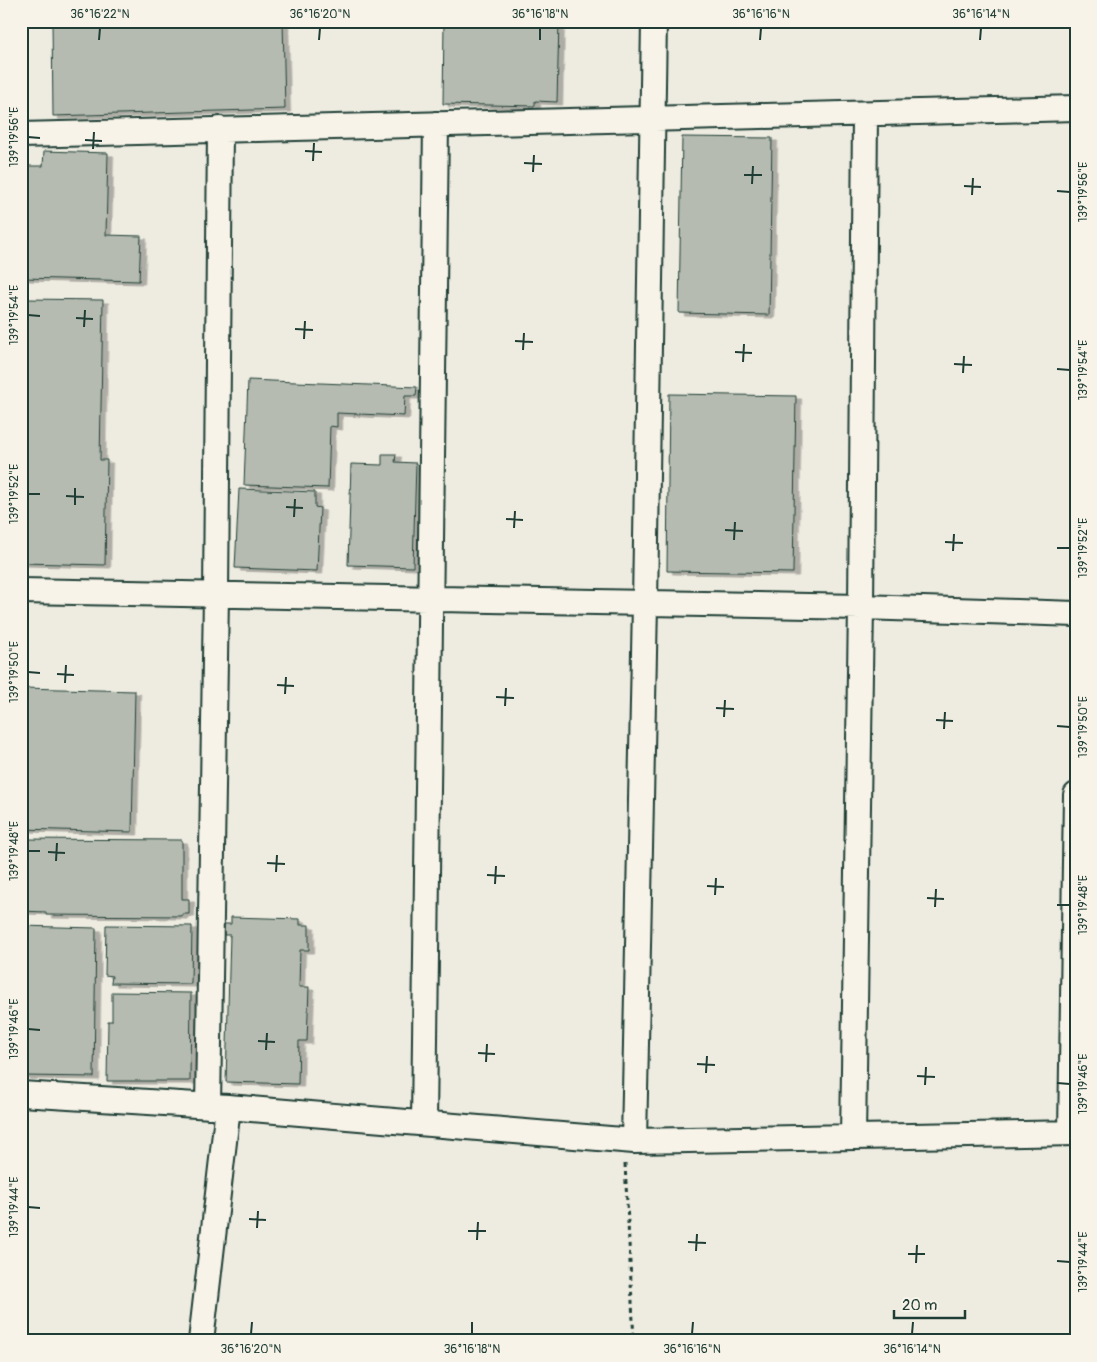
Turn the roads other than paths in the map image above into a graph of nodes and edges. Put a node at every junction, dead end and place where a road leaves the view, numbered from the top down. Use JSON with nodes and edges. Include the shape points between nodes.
{"nodes":[{"id":1,"x":654,"y":21,"type":"edge"},
{"id":2,"x":1076,"y":108,"type":"edge"},
{"id":3,"x":865,"y":114,"type":"junction"},
{"id":4,"x":653,"y":120,"type":"junction"},
{"id":5,"x":436,"y":124,"type":"junction"},
{"id":6,"x":220,"y":130,"type":"junction"},
{"id":7,"x":21,"y":135,"type":"edge"},
{"id":8,"x":21,"y":591,"type":"edge"},
{"id":9,"x":216,"y":595,"type":"junction"},
{"id":10,"x":430,"y":599,"type":"junction"},
{"id":11,"x":645,"y":604,"type":"junction"},
{"id":12,"x":861,"y":607,"type":"junction"},
{"id":13,"x":1076,"y":614,"type":"edge"},
{"id":14,"x":1076,"y":795,"type":"edge"},
{"id":15,"x":21,"y":1094,"type":"edge"},
{"id":16,"x":218,"y":1107,"type":"junction"},
{"id":17,"x":424,"y":1123,"type":"junction"},
{"id":18,"x":1073,"y":1133,"type":"edge"},
{"id":19,"x":853,"y":1137,"type":"junction"},
{"id":20,"x":629,"y":1140,"type":"junction"},
{"id":21,"x":201,"y":1341,"type":"edge"}],
"edges":[{"from":1,"to":4,"type":"street"},
{"from":2,"to":3,"type":"street"},
{"from":3,"to":4,"type":"street"},
{"from":3,"to":12,"type":"street"},
{"from":4,"to":5,"type":"street"},
{"from":4,"to":11,"type":"street"},
{"from":5,"to":6,"type":"street"},
{"from":5,"to":10,"type":"street"},
{"from":6,"to":7,"type":"street"},
{"from":6,"to":9,"type":"street"},
{"from":8,"to":9,"type":"street"},
{"from":9,"to":10,"type":"street"},
{"from":9,"to":16,"type":"street"},
{"from":10,"to":11,"type":"street"},
{"from":10,"to":17,"type":"street"},
{"from":11,"to":12,"type":"street"},
{"from":11,"to":20,"type":"street"},
{"from":12,"to":13,"type":"street"},
{"from":12,"to":19,"type":"street"},
{"from":14,"to":18,"type":"street"},
{"from":15,"to":16,"type":"street"},
{"from":16,"to":17,"type":"street"},
{"from":16,"to":21,"type":"street"},
{"from":17,"to":20,"type":"street"},
{"from":18,"to":19,"type":"street"},
{"from":19,"to":20,"type":"street"}]}
